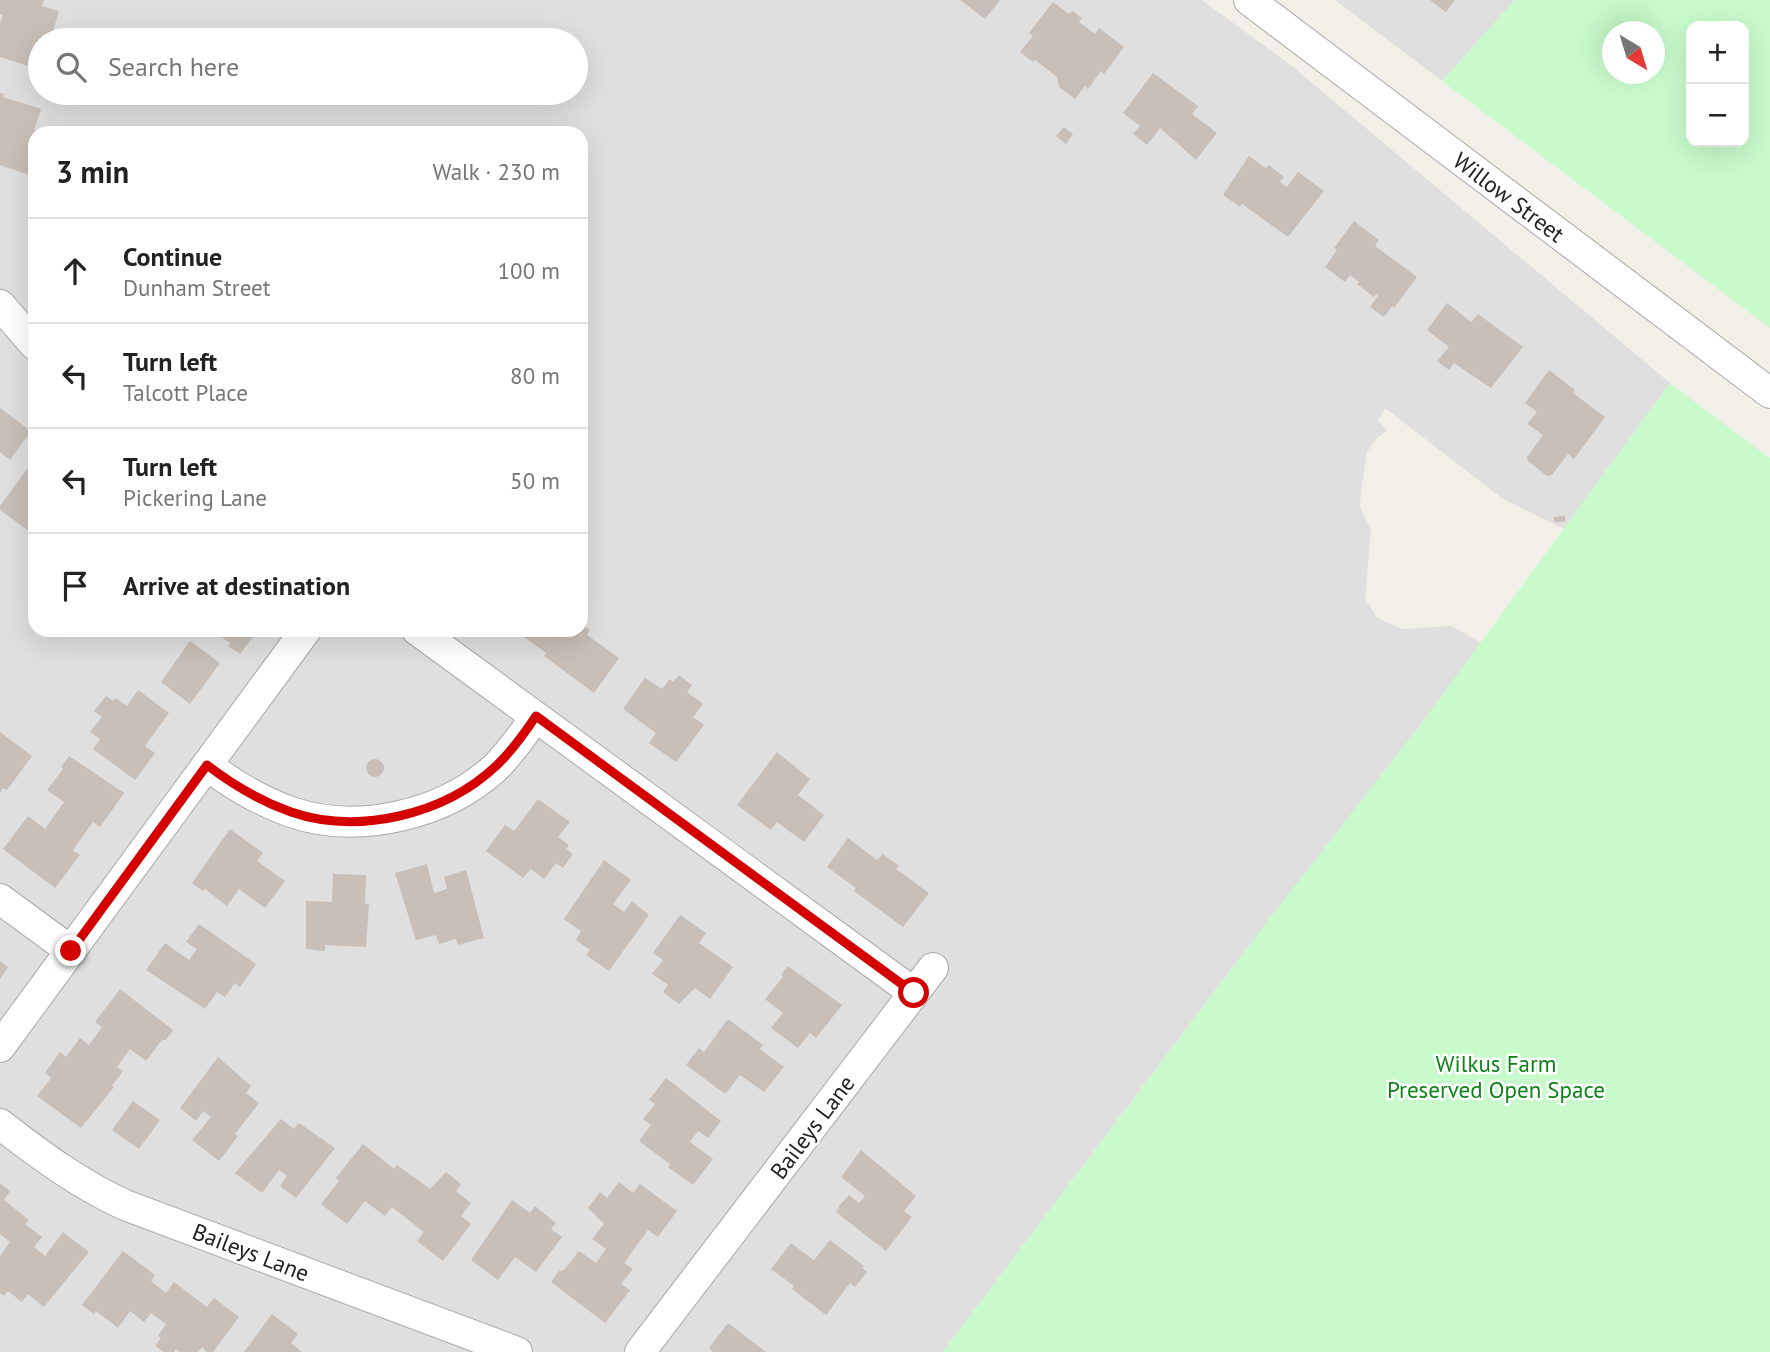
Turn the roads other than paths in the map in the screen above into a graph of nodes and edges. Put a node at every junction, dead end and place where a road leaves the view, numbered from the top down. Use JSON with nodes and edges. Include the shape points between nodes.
{"nodes":[{"id":1,"x":1249,"y":0,"type":"edge"},
{"id":2,"x":0,"y":305,"type":"edge"},
{"id":3,"x":28,"y":337,"type":"edge"},
{"id":4,"x":1770,"y":393,"type":"edge"},
{"id":5,"x":301,"y":637,"type":"edge"},
{"id":6,"x":427,"y":637,"type":"edge"},
{"id":7,"x":536,"y":716,"type":"junction"},
{"id":8,"x":207,"y":765,"type":"junction"},
{"id":9,"x":0,"y":899,"type":"edge"},
{"id":10,"x":71,"y":951,"type":"junction"},
{"id":11,"x":933,"y":968,"type":"dead end"},
{"id":12,"x":914,"y":993,"type":"junction"},
{"id":13,"x":0,"y":1047,"type":"edge"},
{"id":14,"x":0,"y":1124,"type":"edge"},
{"id":15,"x":517,"y":1352,"type":"edge"},
{"id":16,"x":640,"y":1352,"type":"edge"}],
"edges":[{"from":1,"to":4,"type":"street","name":"Willow Street"},
{"from":2,"to":3,"type":"street"},
{"from":5,"to":8,"type":"street"},
{"from":6,"to":7,"type":"street"},
{"from":7,"to":8,"type":"street","via":[[496,766],[468,789],[443,802],[384,819],[354,822],[293,813],[234,785]]},
{"from":7,"to":12,"type":"street"},
{"from":8,"to":10,"type":"street"},
{"from":9,"to":10,"type":"street"},
{"from":10,"to":13,"type":"street"},
{"from":11,"to":12,"type":"street","name":"Baileys Lane"},
{"from":12,"to":16,"type":"street","name":"Baileys Lane"},
{"from":14,"to":15,"type":"street","name":"Baileys Lane","via":[[63,1172],[125,1205]]}]}
